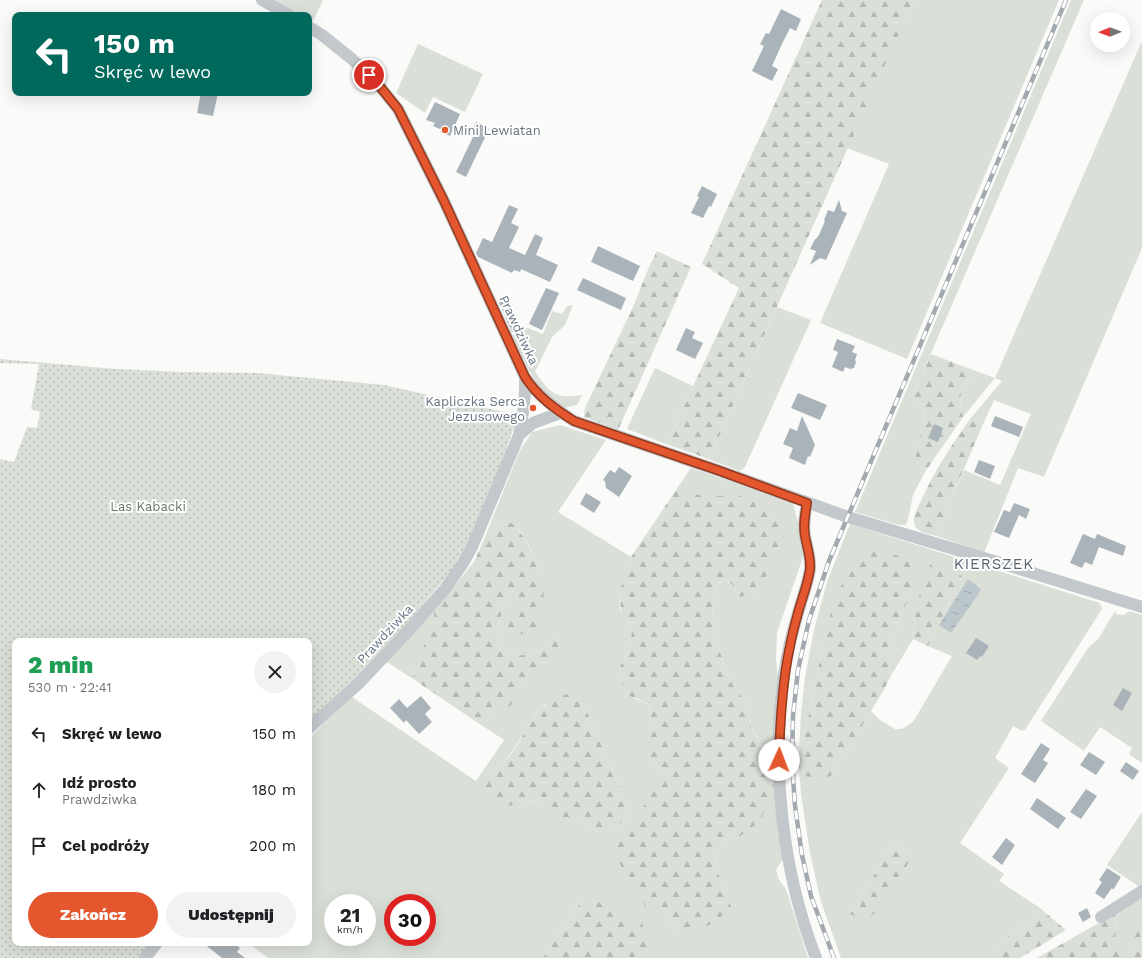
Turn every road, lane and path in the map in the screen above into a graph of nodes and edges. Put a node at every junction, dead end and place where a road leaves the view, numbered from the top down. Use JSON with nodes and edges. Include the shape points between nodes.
{"nodes":[{"id":1,"x":262,"y":0,"type":"edge"},
{"id":2,"x":284,"y":12,"type":"edge"},
{"id":3,"x":312,"y":29,"type":"edge"},
{"id":4,"x":525,"y":377,"type":"junction"},
{"id":5,"x":560,"y":412,"type":"junction"},
{"id":6,"x":519,"y":435,"type":"junction"},
{"id":7,"x":807,"y":503,"type":"junction"},
{"id":8,"x":1142,"y":607,"type":"edge"},
{"id":9,"x":312,"y":725,"type":"edge"},
{"id":10,"x":1142,"y":891,"type":"edge"},
{"id":11,"x":1101,"y":917,"type":"dead end"},
{"id":12,"x":155,"y":946,"type":"edge"},
{"id":13,"x":145,"y":958,"type":"edge"},
{"id":14,"x":816,"y":958,"type":"edge"}],
"edges":[{"from":1,"to":2,"type":"street"},
{"from":3,"to":4,"type":"street","name":"Prawdziwka","via":[[352,59],[377,83],[398,109],[444,201]]},
{"from":4,"to":5,"type":"street","via":[[540,396]]},
{"from":4,"to":6,"type":"street","name":"Prawdziwka","via":[[526,390]]},
{"from":5,"to":6,"type":"street","via":[[533,423]]},
{"from":5,"to":7,"type":"street","via":[[574,421]]},
{"from":6,"to":9,"type":"street","name":"Prawdziwka","via":[[472,546],[445,589],[363,678]]},
{"from":7,"to":8,"type":"street"},
{"from":7,"to":14,"type":"street","via":[[804,520],[810,567],[784,675],[779,760],[781,803],[791,869]]},
{"from":10,"to":11,"type":"street"},
{"from":12,"to":13,"type":"street"}]}
